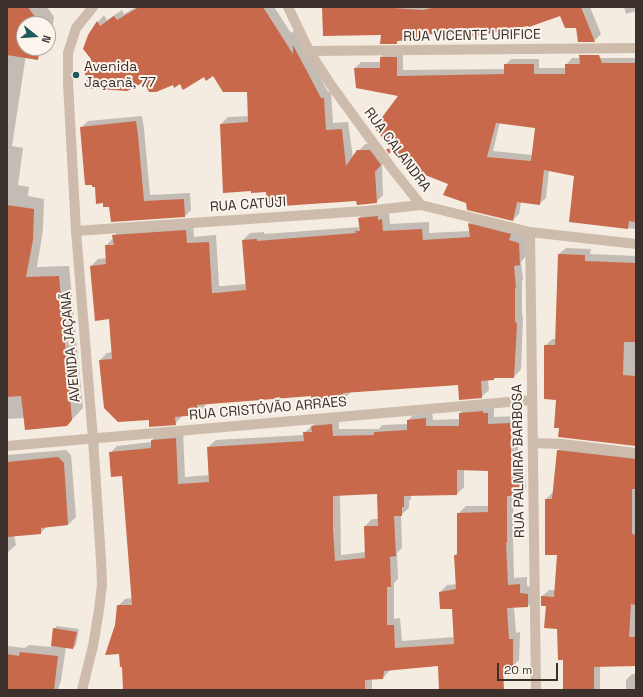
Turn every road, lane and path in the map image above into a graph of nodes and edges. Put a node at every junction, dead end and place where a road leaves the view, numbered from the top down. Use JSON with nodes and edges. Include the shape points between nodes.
{"nodes":[{"id":1,"x":93,"y":7,"type":"edge"},
{"id":2,"x":288,"y":7,"type":"edge"},
{"id":3,"x":636,"y":48,"type":"edge"},
{"id":4,"x":309,"y":52,"type":"junction"},
{"id":5,"x":421,"y":205,"type":"junction"},
{"id":6,"x":76,"y":231,"type":"junction"},
{"id":7,"x":530,"y":232,"type":"junction"},
{"id":8,"x":636,"y":244,"type":"edge"},
{"id":9,"x":532,"y":400,"type":"junction"},
{"id":10,"x":93,"y":439,"type":"junction"},
{"id":11,"x":533,"y":443,"type":"junction"},
{"id":12,"x":7,"y":446,"type":"edge"},
{"id":13,"x":636,"y":453,"type":"edge"},
{"id":14,"x":82,"y":690,"type":"edge"},
{"id":15,"x":536,"y":690,"type":"edge"}],
"edges":[{"from":1,"to":6,"type":"street","name":"AVENIDA JAÇANÃ","via":[[76,28],[68,53]]},
{"from":2,"to":4,"type":"street","name":"RUA CALANDRA"},
{"from":3,"to":4,"type":"street","name":"RUA VICENTE URIFICE"},
{"from":4,"to":5,"type":"street","name":"RUA CALANDRA"},
{"from":5,"to":6,"type":"street","name":"RUA CATUJI"},
{"from":5,"to":7,"type":"street","name":"RUA CALANDRA"},
{"from":6,"to":10,"type":"street","name":"AVENIDA JAÇANÃ"},
{"from":7,"to":8,"type":"street","name":"RUA CALANDRA"},
{"from":7,"to":9,"type":"street","name":"RUA PALMIRA BARBOSA"},
{"from":9,"to":10,"type":"street","name":"RUA CRISTÓVÃO ARRAES"},
{"from":9,"to":11,"type":"street","name":"RUA PALMIRA BARBOSA"},
{"from":10,"to":12,"type":"street","name":"RUA CRISTÓVÃO ARRAES"},
{"from":10,"to":14,"type":"street","name":"AVENIDA JAÇANÃ","via":[[102,584],[93,646]]},
{"from":11,"to":13,"type":"street"},
{"from":11,"to":15,"type":"street","name":"RUA PALMIRA BARBOSA"}]}
